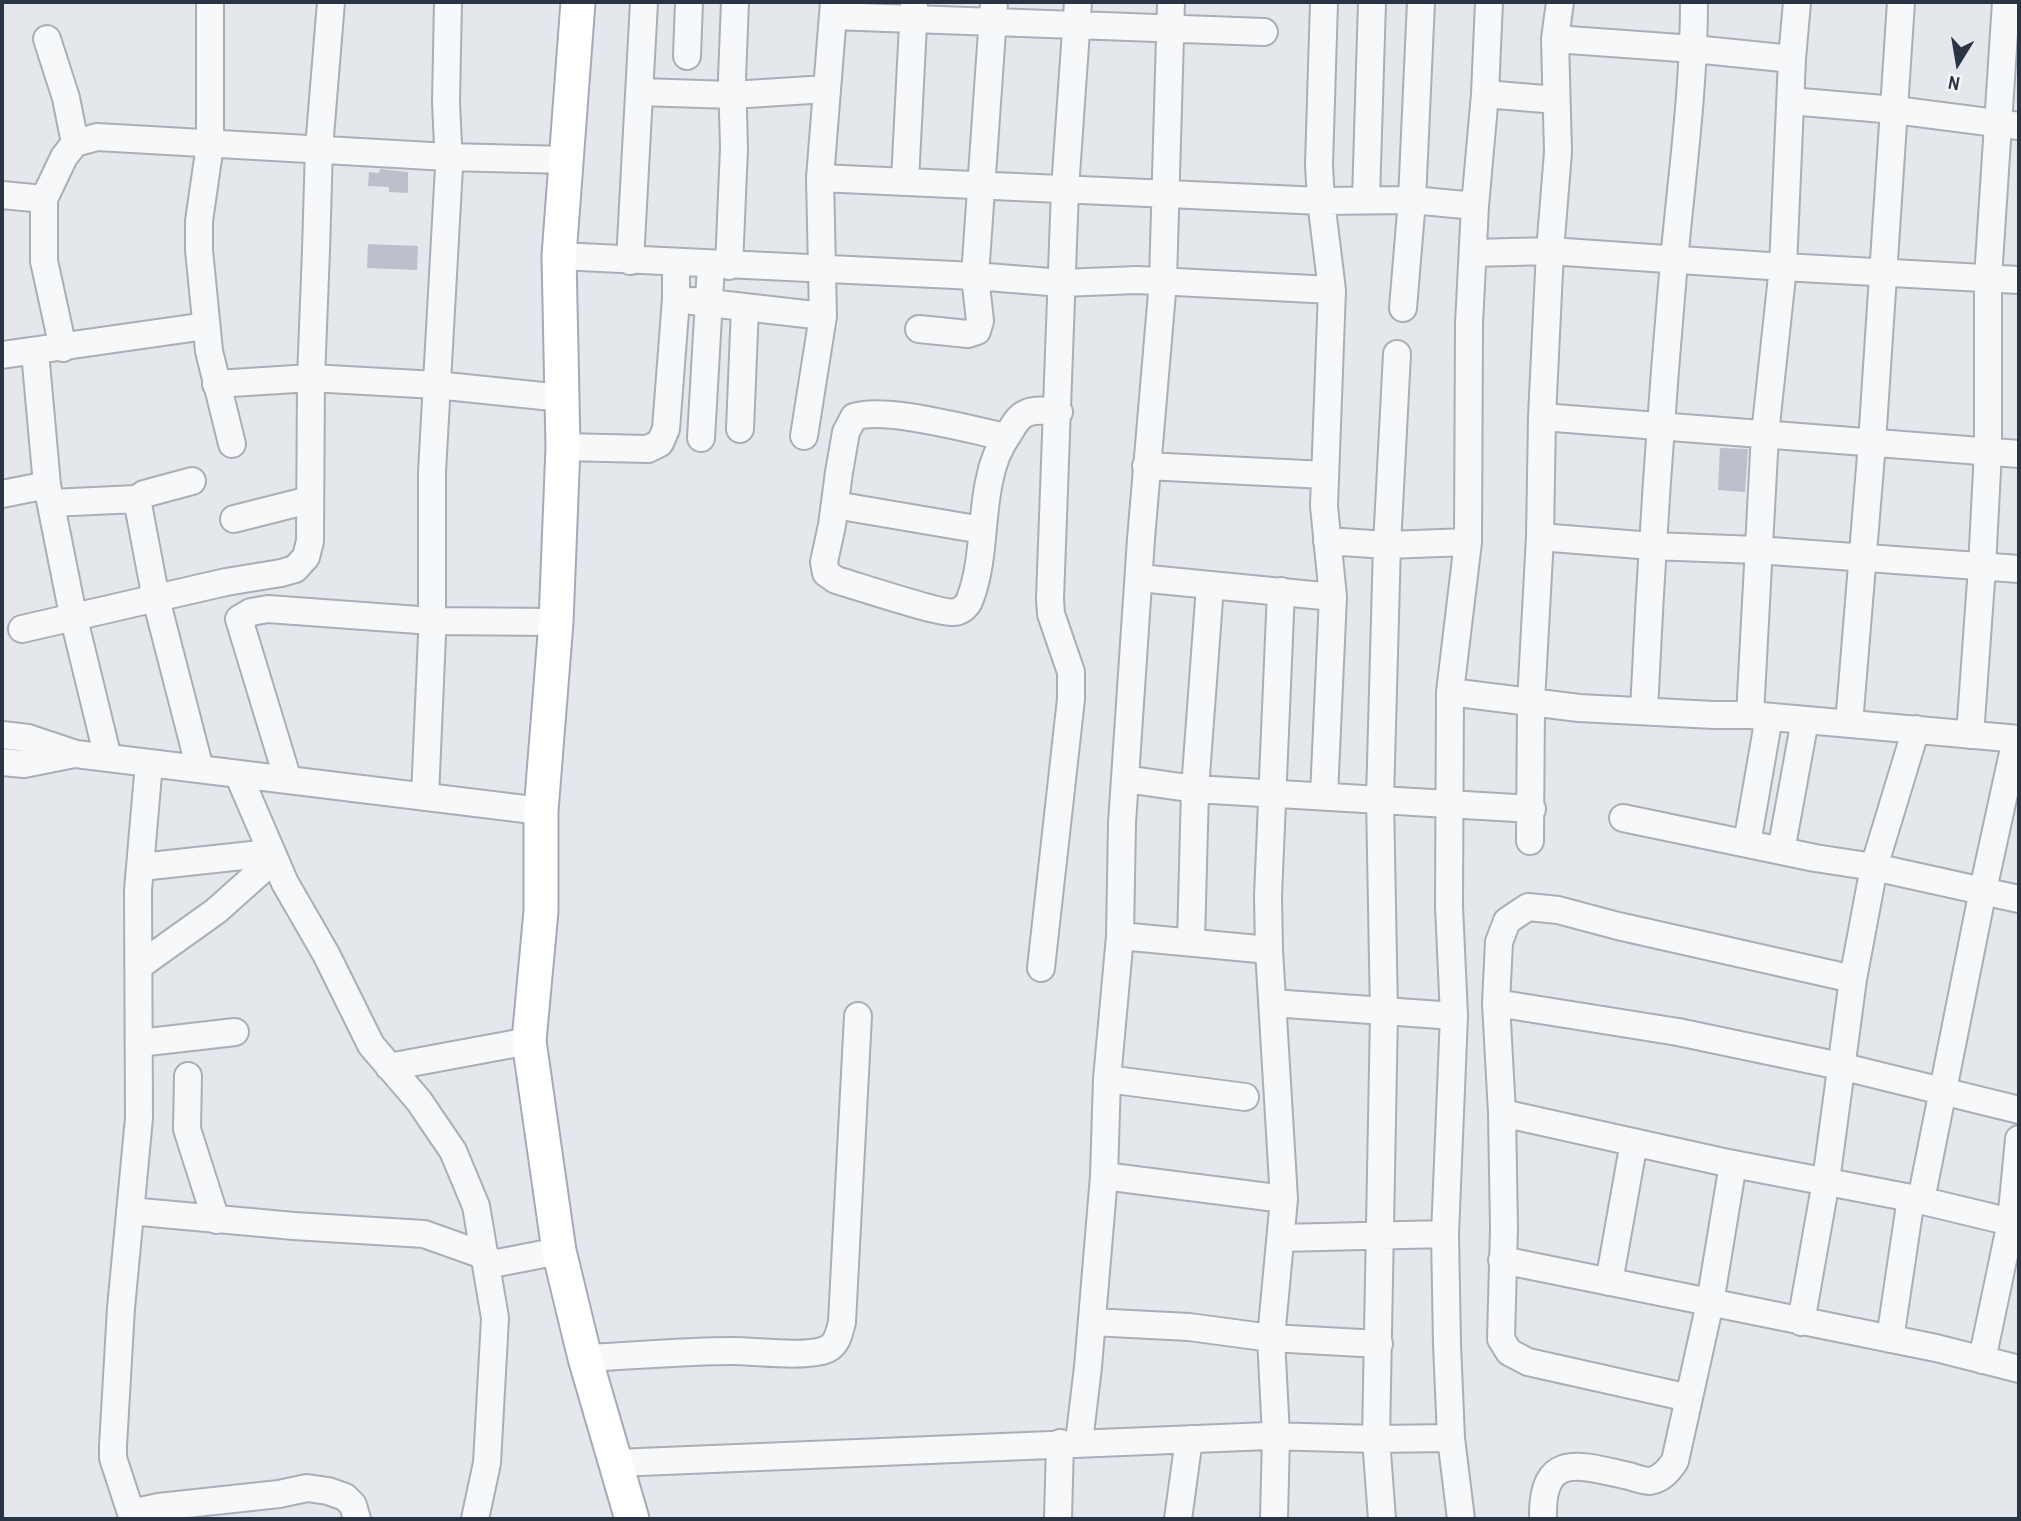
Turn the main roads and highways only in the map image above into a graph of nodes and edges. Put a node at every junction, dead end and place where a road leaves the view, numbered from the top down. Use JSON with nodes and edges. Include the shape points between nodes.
{"nodes":[{"id":1,"x":578,"y":2,"type":"edge"},
{"id":2,"x":632,"y":1519,"type":"edge"}],
"edges":[{"from":1,"to":2,"type":"main road","via":[[559,256],[563,447],[556,622],[541,811],[541,911],[529,1041],[559,1251]]}]}
